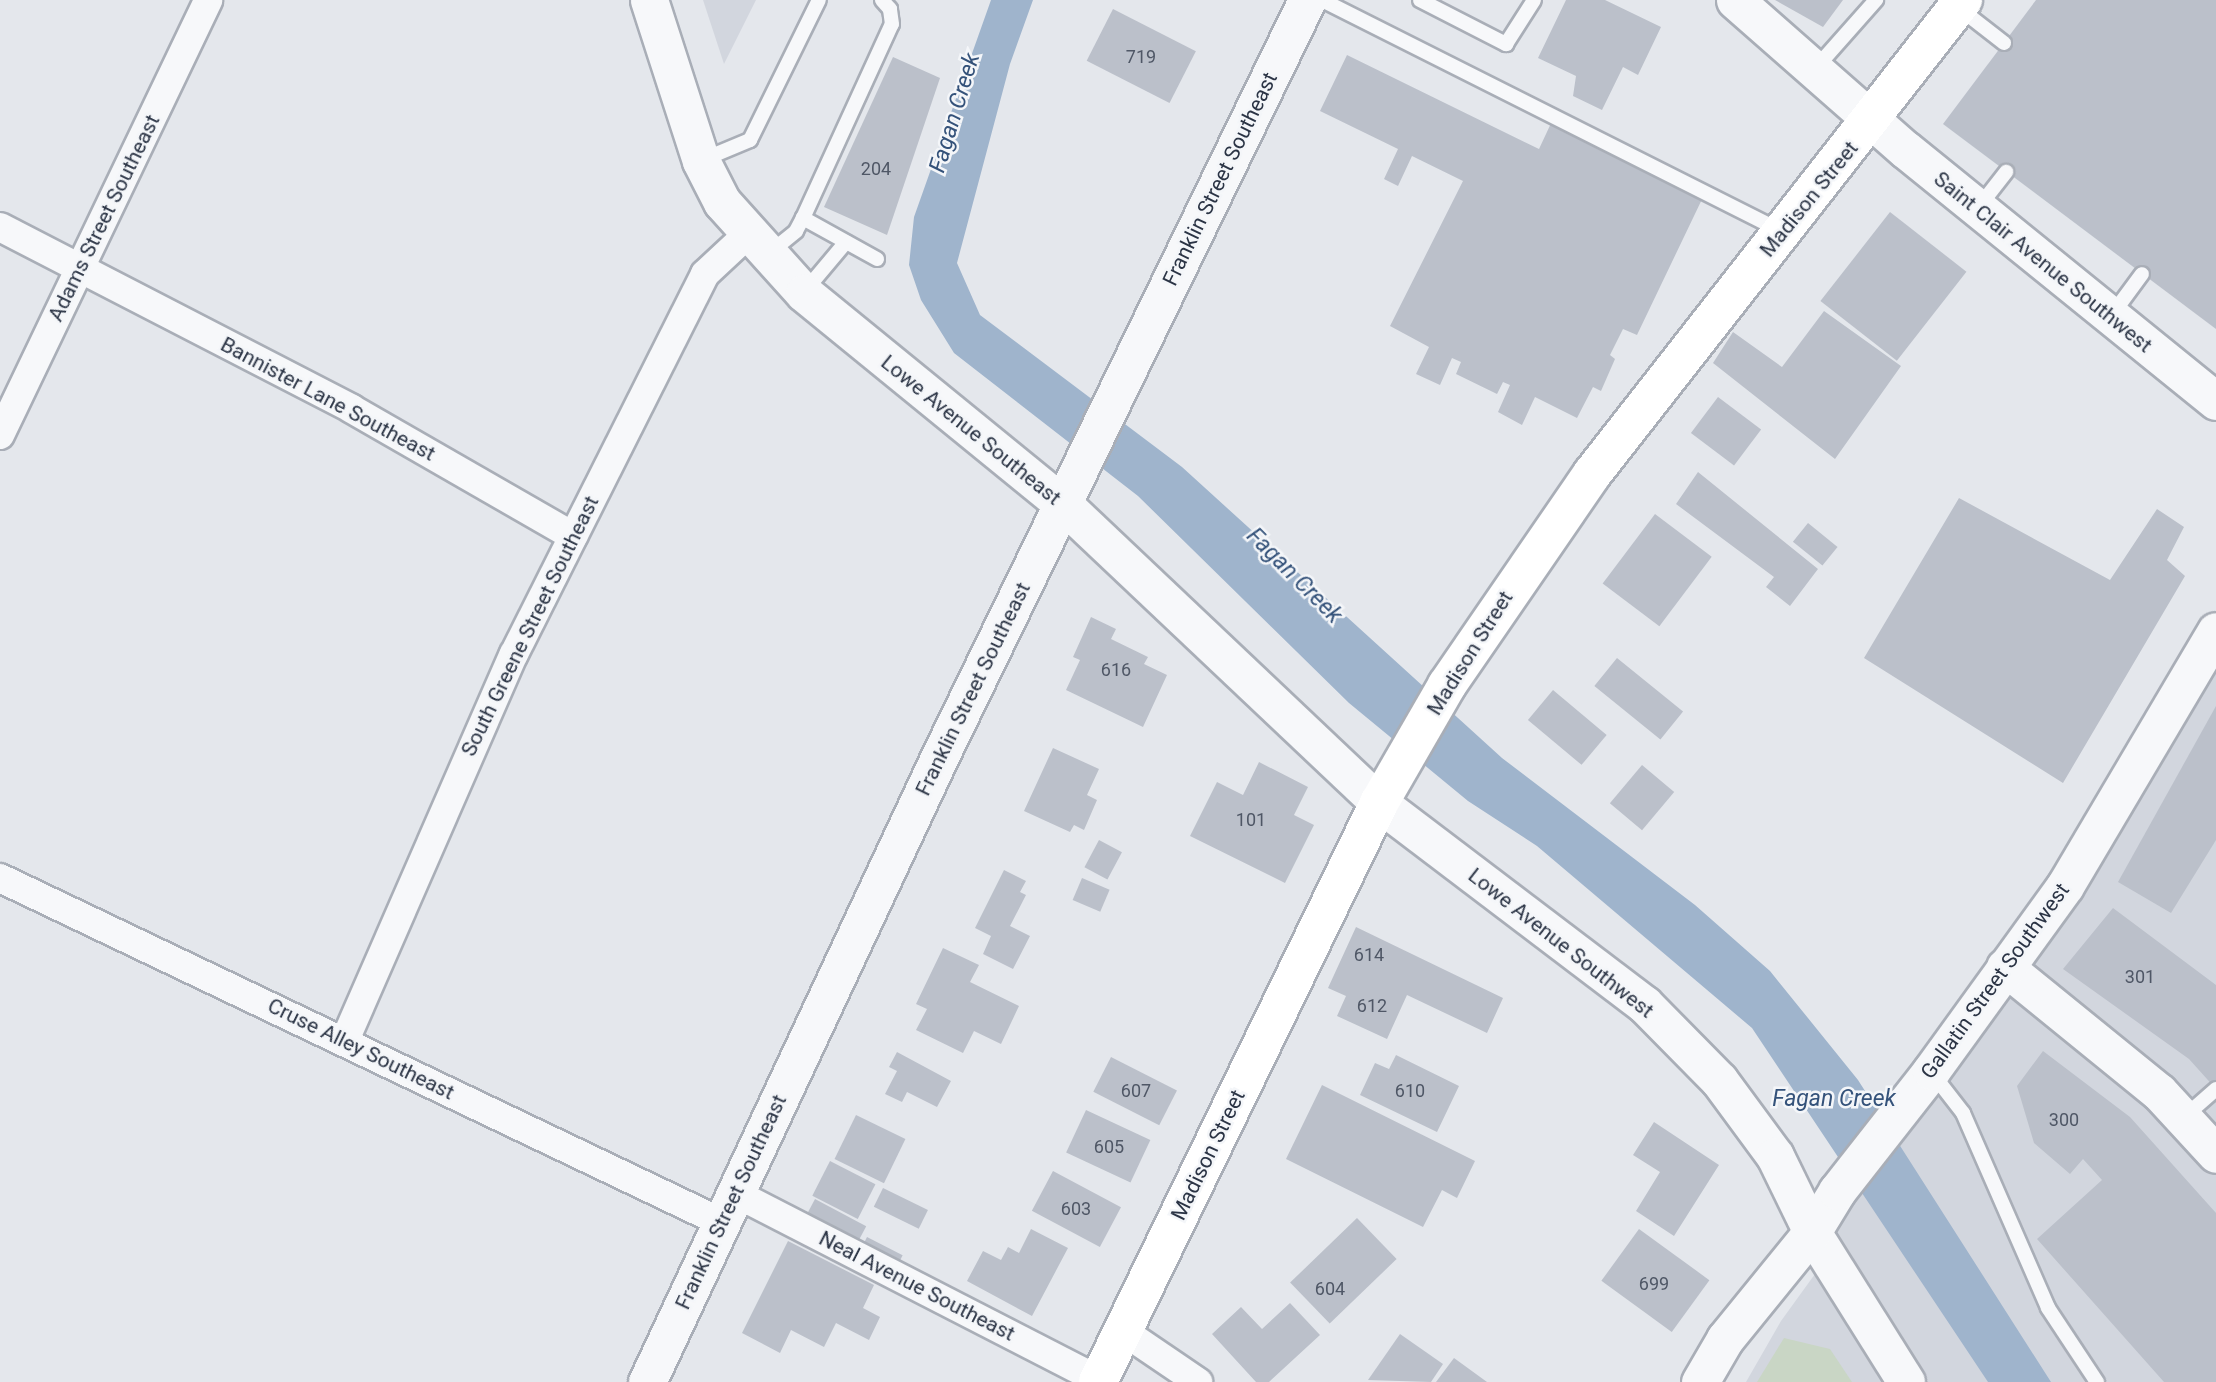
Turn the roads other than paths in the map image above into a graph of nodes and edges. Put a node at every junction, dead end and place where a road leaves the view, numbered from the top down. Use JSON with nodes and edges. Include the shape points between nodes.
{"nodes":[{"id":1,"x":208,"y":0,"type":"edge"},
{"id":2,"x":649,"y":0,"type":"edge"},
{"id":3,"x":819,"y":0,"type":"edge"},
{"id":4,"x":882,"y":0,"type":"edge"},
{"id":5,"x":1307,"y":0,"type":"edge"},
{"id":6,"x":1322,"y":0,"type":"edge"},
{"id":7,"x":1420,"y":0,"type":"edge"},
{"id":8,"x":1534,"y":0,"type":"edge"},
{"id":9,"x":1735,"y":0,"type":"edge"},
{"id":10,"x":1876,"y":0,"type":"edge"},
{"id":11,"x":1961,"y":3,"type":"edge"},
{"id":12,"x":2004,"y":43,"type":"dead end"},
{"id":13,"x":1812,"y":72,"type":"junction"},
{"id":14,"x":1872,"y":121,"type":"junction"},
{"id":15,"x":701,"y":161,"type":"junction"},
{"id":16,"x":2006,"y":172,"type":"dead end"},
{"id":17,"x":1978,"y":209,"type":"junction"},
{"id":18,"x":803,"y":218,"type":"junction"},
{"id":19,"x":0,"y":227,"type":"edge"},
{"id":20,"x":1783,"y":232,"type":"junction"},
{"id":21,"x":846,"y":242,"type":"junction"},
{"id":22,"x":759,"y":243,"type":"junction"},
{"id":23,"x":877,"y":260,"type":"dead end"},
{"id":24,"x":79,"y":270,"type":"junction"},
{"id":25,"x":2142,"y":274,"type":"dead end"},
{"id":26,"x":804,"y":293,"type":"junction"},
{"id":27,"x":2110,"y":317,"type":"junction"},
{"id":28,"x":2216,"y":401,"type":"edge"},
{"id":29,"x":0,"y":435,"type":"edge"},
{"id":30,"x":1063,"y":504,"type":"junction"},
{"id":31,"x":573,"y":536,"type":"junction"},
{"id":32,"x":2216,"y":631,"type":"edge"},
{"id":33,"x":1379,"y":803,"type":"junction"},
{"id":34,"x":0,"y":878,"type":"edge"},
{"id":35,"x":2005,"y":967,"type":"junction"},
{"id":36,"x":345,"y":1040,"type":"junction"},
{"id":37,"x":1931,"y":1072,"type":"junction"},
{"id":38,"x":2216,"y":1089,"type":"edge"},
{"id":39,"x":2183,"y":1118,"type":"junction"},
{"id":40,"x":2216,"y":1154,"type":"edge"},
{"id":41,"x":728,"y":1207,"type":"junction"},
{"id":42,"x":1812,"y":1232,"type":"junction"},
{"id":43,"x":1123,"y":1331,"type":"junction"},
{"id":44,"x":1098,"y":1381,"type":"edge"},
{"id":45,"x":647,"y":1382,"type":"edge"},
{"id":46,"x":1198,"y":1382,"type":"edge"},
{"id":47,"x":1700,"y":1382,"type":"edge"},
{"id":48,"x":1906,"y":1382,"type":"edge"},
{"id":49,"x":2097,"y":1382,"type":"edge"}],
"edges":[{"from":1,"to":24,"type":"street","name":"Adams Street Southeast"},
{"from":2,"to":15,"type":"street","name":"Lowe Avenue Southeast"},
{"from":3,"to":15,"type":"lane","via":[[750,140]]},
{"from":4,"to":18,"type":"lane","via":[[890,9],[892,24]]},
{"from":5,"to":30,"type":"street","name":"Franklin Street Southeast"},
{"from":6,"to":20,"type":"lane"},
{"from":7,"to":8,"type":"lane","via":[[1506,44]]},
{"from":9,"to":13,"type":"street","name":"Saint Clair Avenue Southwest"},
{"from":10,"to":13,"type":"lane"},
{"from":11,"to":12,"type":"lane"},
{"from":11,"to":14,"type":"main road","name":"Madison Street"},
{"from":13,"to":14,"type":"street","name":"Saint Clair Avenue Southwest"},
{"from":14,"to":17,"type":"street","name":"Saint Clair Avenue Southwest"},
{"from":14,"to":20,"type":"main road","name":"Madison Street"},
{"from":15,"to":22,"type":"street","name":"Lowe Avenue Southeast","via":[[722,202]]},
{"from":16,"to":17,"type":"lane"},
{"from":17,"to":27,"type":"street","name":"Saint Clair Avenue Southwest"},
{"from":18,"to":21,"type":"lane"},
{"from":18,"to":22,"type":"lane","via":[[796,231]]},
{"from":19,"to":24,"type":"street","name":"Bannister Lane Southeast"},
{"from":20,"to":33,"type":"main road","name":"Madison Street","via":[[1592,474],[1447,685]]},
{"from":21,"to":23,"type":"lane"},
{"from":21,"to":26,"type":"lane"},
{"from":22,"to":26,"type":"street","name":"Lowe Avenue Southeast"},
{"from":22,"to":31,"type":"street","name":"South Greene Street Southeast","via":[[705,274]]},
{"from":24,"to":29,"type":"street","name":"Adams Street Southeast"},
{"from":24,"to":31,"type":"street","name":"Bannister Lane Southeast","via":[[352,409]]},
{"from":25,"to":27,"type":"lane"},
{"from":26,"to":30,"type":"street","name":"Lowe Avenue Southeast"},
{"from":27,"to":28,"type":"street","name":"Saint Clair Avenue Southwest"},
{"from":30,"to":33,"type":"street","name":"Lowe Avenue Southeast"},
{"from":30,"to":41,"type":"street","name":"Franklin Street Southeast"},
{"from":31,"to":36,"type":"street","name":"South Greene Street Southeast","via":[[492,697]]},
{"from":32,"to":35,"type":"street","name":"Gallatin Street Southwest","via":[[2065,886]]},
{"from":33,"to":42,"type":"street","name":"Lowe Avenue Southwest","via":[[1644,1004],[1727,1091],[1775,1156]]},
{"from":33,"to":43,"type":"main road","name":"Madison Street"},
{"from":34,"to":36,"type":"street","name":"Cruse Alley Southeast"},
{"from":35,"to":37,"type":"street","name":"Gallatin Street Southwest"},
{"from":35,"to":39,"type":"street","via":[[2159,1092]]},
{"from":36,"to":41,"type":"street","name":"Cruse Alley Southeast"},
{"from":37,"to":42,"type":"street","name":"Gallatin Street Southwest","via":[[1837,1191]]},
{"from":37,"to":49,"type":"lane","via":[[1963,1113],[2048,1308]]},
{"from":38,"to":39,"type":"lane"},
{"from":39,"to":40,"type":"street"},
{"from":41,"to":44,"type":"street","name":"Neal Avenue Southeast"},
{"from":41,"to":45,"type":"street","name":"Franklin Street Southeast"},
{"from":42,"to":47,"type":"street","name":"Gallatin Street Southwest","via":[[1725,1339]]},
{"from":42,"to":48,"type":"street","name":"Lowe Avenue Southwest"},
{"from":43,"to":44,"type":"main road","name":"Madison Street"},
{"from":43,"to":46,"type":"street"}]}
